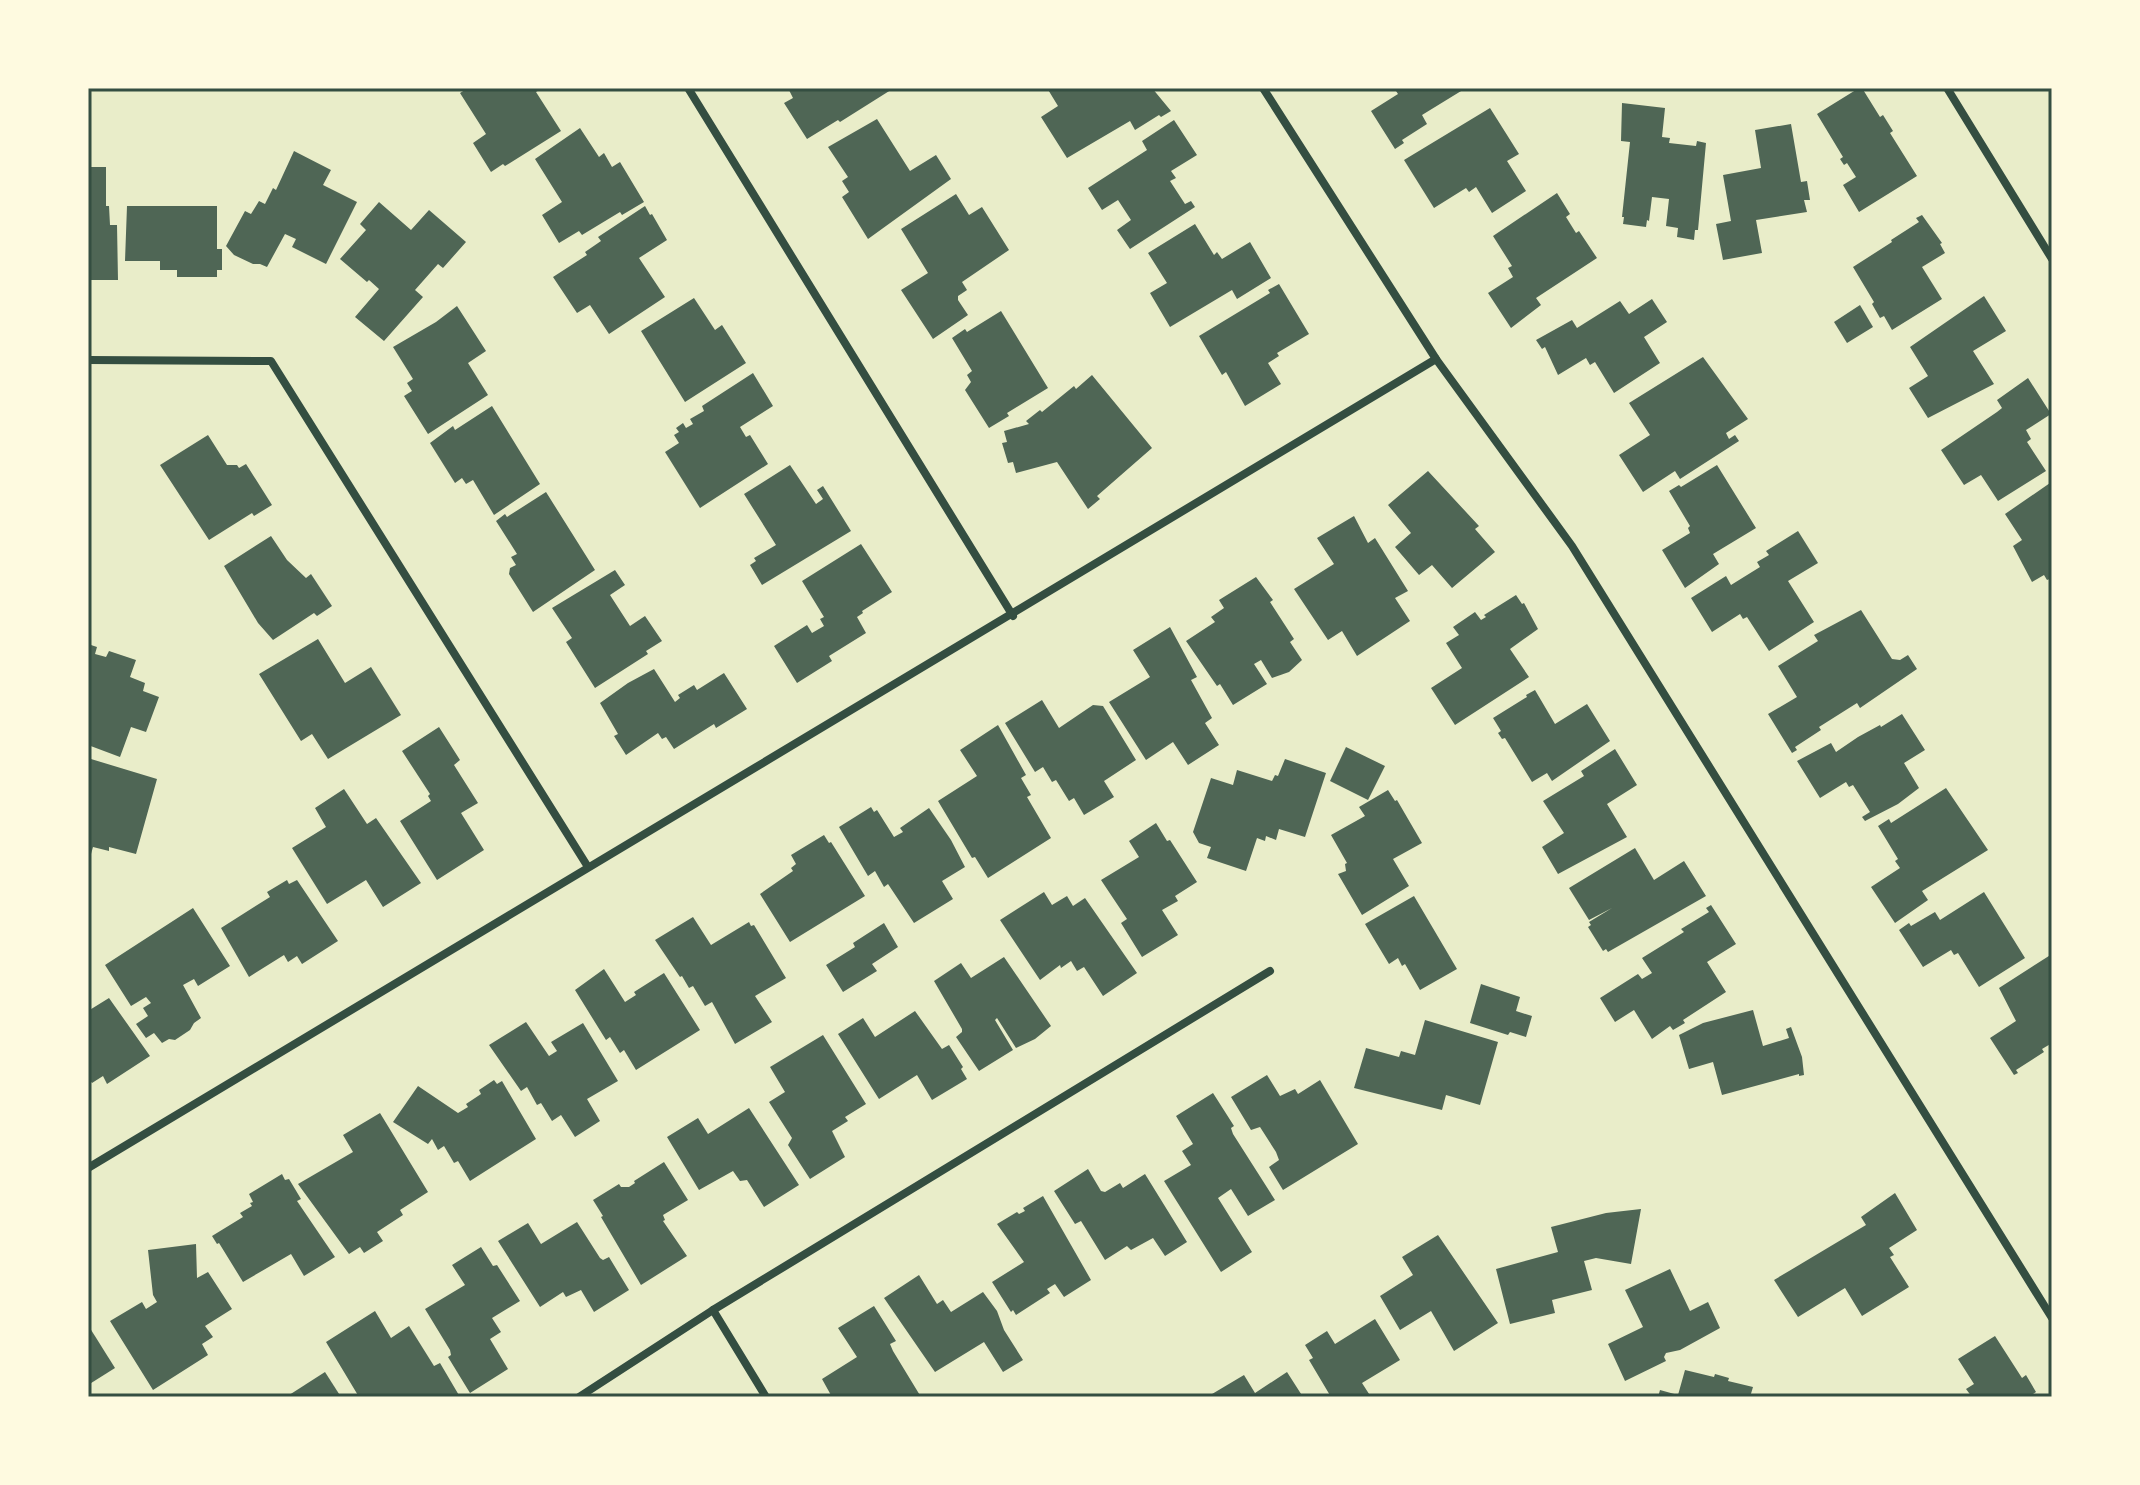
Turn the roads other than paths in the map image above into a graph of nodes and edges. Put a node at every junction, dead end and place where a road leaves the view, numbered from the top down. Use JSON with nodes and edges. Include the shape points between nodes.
{"nodes":[{"id":1,"x":688,"y":88,"type":"edge"},
{"id":2,"x":1263,"y":88,"type":"edge"},
{"id":3,"x":1947,"y":88,"type":"edge"},
{"id":4,"x":2052,"y":259,"type":"edge"},
{"id":5,"x":1436,"y":359,"type":"junction"},
{"id":6,"x":88,"y":360,"type":"edge"},
{"id":7,"x":1013,"y":616,"type":"junction"},
{"id":8,"x":588,"y":867,"type":"junction"},
{"id":9,"x":1270,"y":971,"type":"dead end"},
{"id":10,"x":88,"y":1168,"type":"edge"},
{"id":11,"x":713,"y":1310,"type":"junction"},
{"id":12,"x":2052,"y":1318,"type":"edge"},
{"id":13,"x":579,"y":1397,"type":"edge"},
{"id":14,"x":766,"y":1397,"type":"edge"}],
"edges":[{"from":1,"to":7,"type":"street"},
{"from":2,"to":5,"type":"street"},
{"from":3,"to":4,"type":"street"},
{"from":5,"to":7,"type":"street"},
{"from":5,"to":12,"type":"street","via":[[1572,546]]},
{"from":6,"to":8,"type":"street","via":[[271,361]]},
{"from":7,"to":8,"type":"street"},
{"from":8,"to":10,"type":"street"},
{"from":9,"to":11,"type":"street"},
{"from":11,"to":13,"type":"street"},
{"from":11,"to":14,"type":"street"}]}
